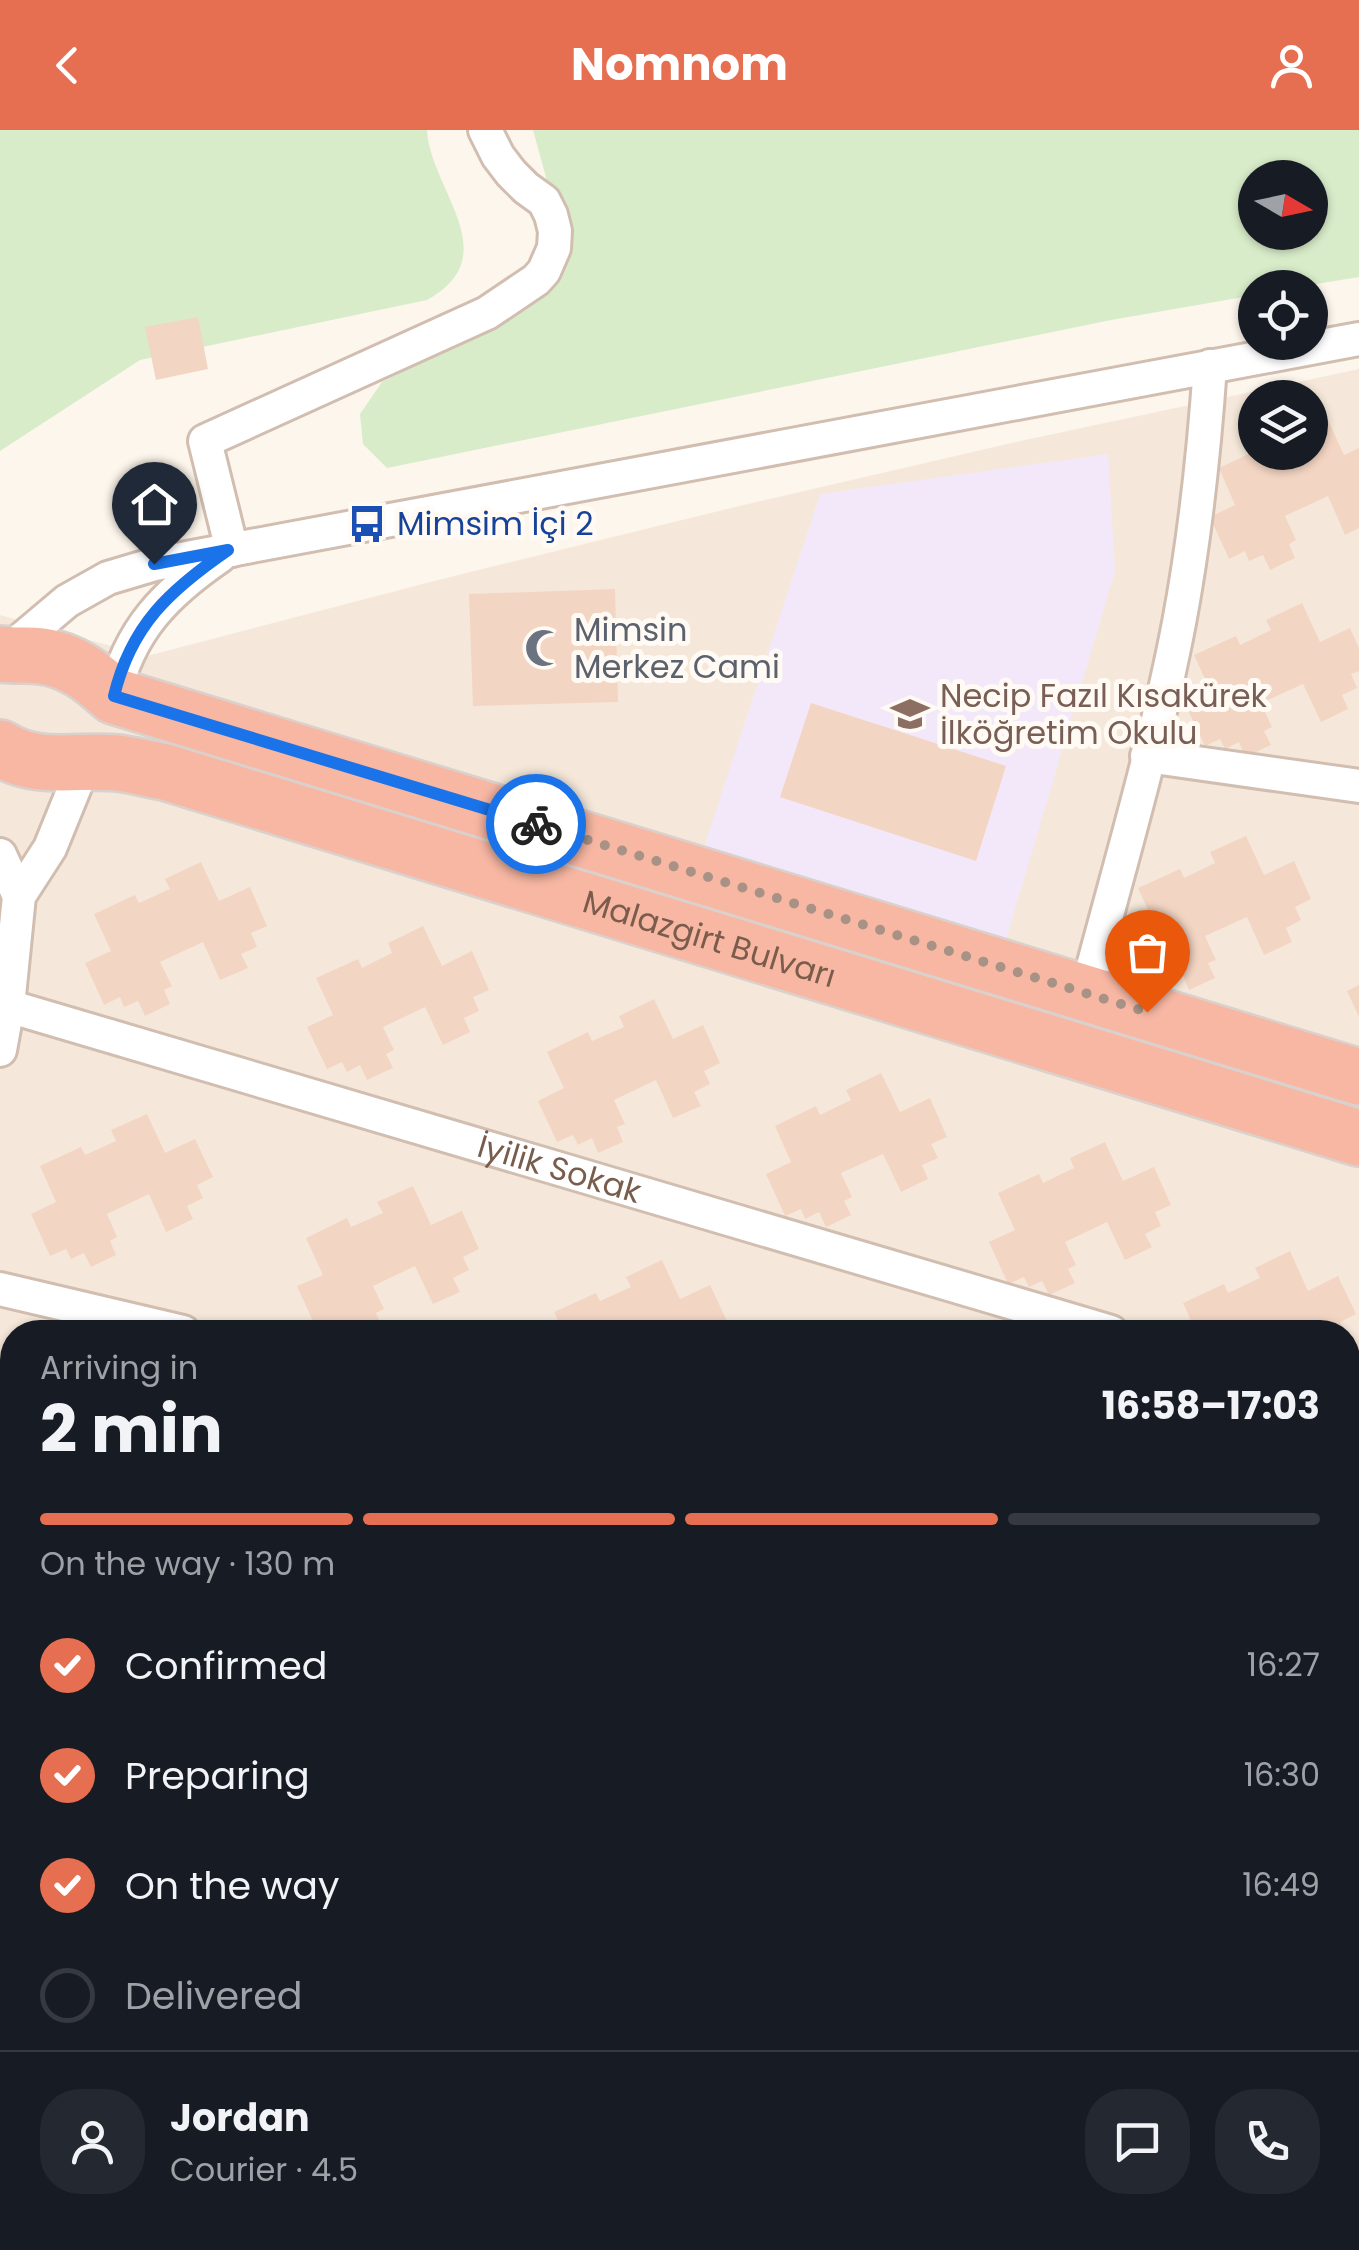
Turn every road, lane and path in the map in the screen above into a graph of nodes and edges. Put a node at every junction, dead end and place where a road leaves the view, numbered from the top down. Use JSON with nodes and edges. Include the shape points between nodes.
{"nodes":[{"id":1,"x":486,"y":130,"type":"edge"},
{"id":2,"x":1359,"y":339,"type":"edge"},
{"id":3,"x":1210,"y":366,"type":"junction"},
{"id":4,"x":230,"y":550,"type":"junction"},
{"id":5,"x":1,"y":656,"type":"edge"},
{"id":6,"x":114,"y":696,"type":"junction"},
{"id":7,"x":0,"y":748,"type":"edge"},
{"id":8,"x":1147,"y":756,"type":"junction"},
{"id":9,"x":85,"y":762,"type":"junction"},
{"id":10,"x":1359,"y":786,"type":"edge"},
{"id":11,"x":0,"y":855,"type":"edge"},
{"id":12,"x":19,"y":896,"type":"junction"},
{"id":13,"x":1086,"y":994,"type":"junction"},
{"id":14,"x":8,"y":1006,"type":"junction"},
{"id":15,"x":0,"y":1050,"type":"edge"},
{"id":16,"x":1359,"y":1077,"type":"edge"},
{"id":17,"x":1359,"y":1138,"type":"edge"},
{"id":18,"x":0,"y":1289,"type":"edge"},
{"id":19,"x":132,"y":1320,"type":"edge"},
{"id":20,"x":1070,"y":1320,"type":"edge"}],
"edges":[{"from":1,"to":4,"type":"street","via":[[511,173],[552,215],[554,248],[544,271],[487,312],[205,441]]},
{"from":2,"to":3,"type":"street"},
{"from":3,"to":4,"type":"street"},
{"from":3,"to":8,"type":"street","via":[[1192,543]]},
{"from":4,"to":5,"type":"street","via":[[108,578],[67,601]]},
{"from":4,"to":6,"type":"street","via":[[153,612],[127,654]]},
{"from":5,"to":6,"type":"highway","name":"Malazgirt Bulvarı","via":[[70,663]]},
{"from":6,"to":9,"type":"highway","via":[[106,732]]},
{"from":6,"to":13,"type":"highway","name":"Malazgirt Bulvarı"},
{"from":7,"to":9,"type":"highway","name":"Malazgirt Bulvarı","via":[[39,763]]},
{"from":8,"to":10,"type":"street"},
{"from":8,"to":13,"type":"street"},
{"from":9,"to":12,"type":"street","via":[[50,848]]},
{"from":9,"to":17,"type":"highway","name":"Malazgirt Bulvarı","via":[[165,772]]},
{"from":11,"to":12,"type":"street"},
{"from":12,"to":14,"type":"street"},
{"from":13,"to":16,"type":"highway","name":"Malazgirt Bulvarı"},
{"from":14,"to":15,"type":"street"},
{"from":14,"to":20,"type":"street","name":"İyilik Sokak"},
{"from":18,"to":19,"type":"street"}]}
